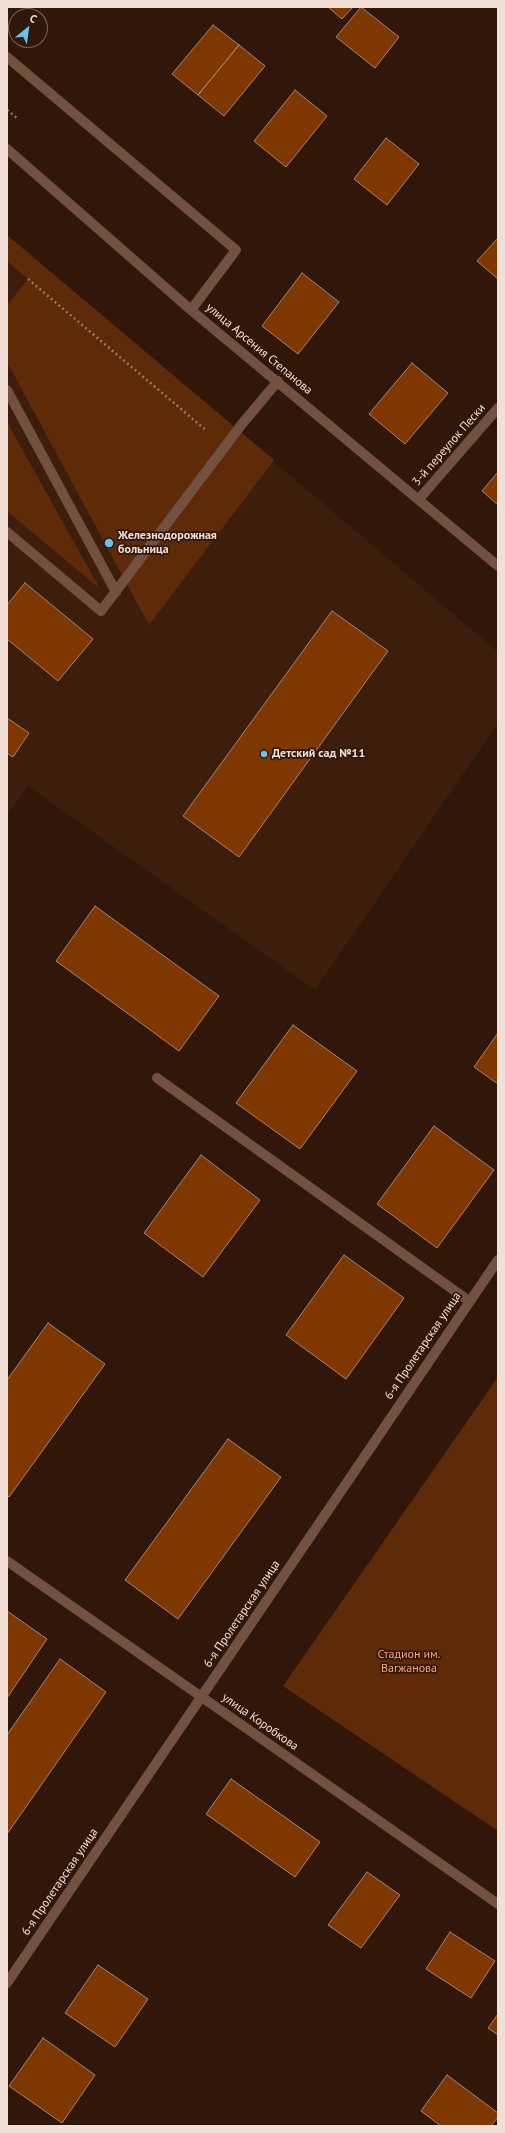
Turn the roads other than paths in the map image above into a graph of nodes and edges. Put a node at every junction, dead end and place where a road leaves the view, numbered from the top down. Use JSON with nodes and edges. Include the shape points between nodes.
{"nodes":[{"id":1,"x":7,"y":57,"type":"edge"},
{"id":2,"x":7,"y":149,"type":"edge"},
{"id":3,"x":192,"y":310,"type":"junction"},
{"id":4,"x":278,"y":381,"type":"junction"},
{"id":5,"x":7,"y":390,"type":"edge"},
{"id":6,"x":498,"y":408,"type":"edge"},
{"id":7,"x":419,"y":499,"type":"junction"},
{"id":8,"x":7,"y":532,"type":"edge"},
{"id":9,"x":498,"y":566,"type":"edge"},
{"id":10,"x":116,"y":592,"type":"junction"},
{"id":11,"x":157,"y":1078,"type":"dead end"},
{"id":12,"x":498,"y":1260,"type":"edge"},
{"id":13,"x":469,"y":1302,"type":"junction"},
{"id":14,"x":7,"y":1561,"type":"edge"},
{"id":15,"x":201,"y":1697,"type":"junction"},
{"id":16,"x":498,"y":1904,"type":"edge"},
{"id":17,"x":7,"y":1983,"type":"edge"}],
"edges":[{"from":1,"to":3,"type":"street","via":[[236,250]]},
{"from":2,"to":3,"type":"street","name":"улица Арсения Степанова"},
{"from":3,"to":4,"type":"street","name":"улица Арсения Степанова"},
{"from":4,"to":7,"type":"street","name":"улица Арсения Степанова"},
{"from":4,"to":10,"type":"street"},
{"from":5,"to":10,"type":"street"},
{"from":6,"to":7,"type":"street","name":"3-й переулок Пески"},
{"from":7,"to":9,"type":"street","name":"улица Арсения Степанова"},
{"from":8,"to":10,"type":"street","via":[[102,611]]},
{"from":11,"to":13,"type":"street"},
{"from":12,"to":13,"type":"street","name":"6-я Пролетарская улица"},
{"from":13,"to":15,"type":"street","name":"6-я Пролетарская улица"},
{"from":14,"to":15,"type":"street","name":"улица Коробкова"},
{"from":15,"to":16,"type":"street","name":"улица Коробкова"},
{"from":15,"to":17,"type":"street","name":"6-я Пролетарская улица"}]}
